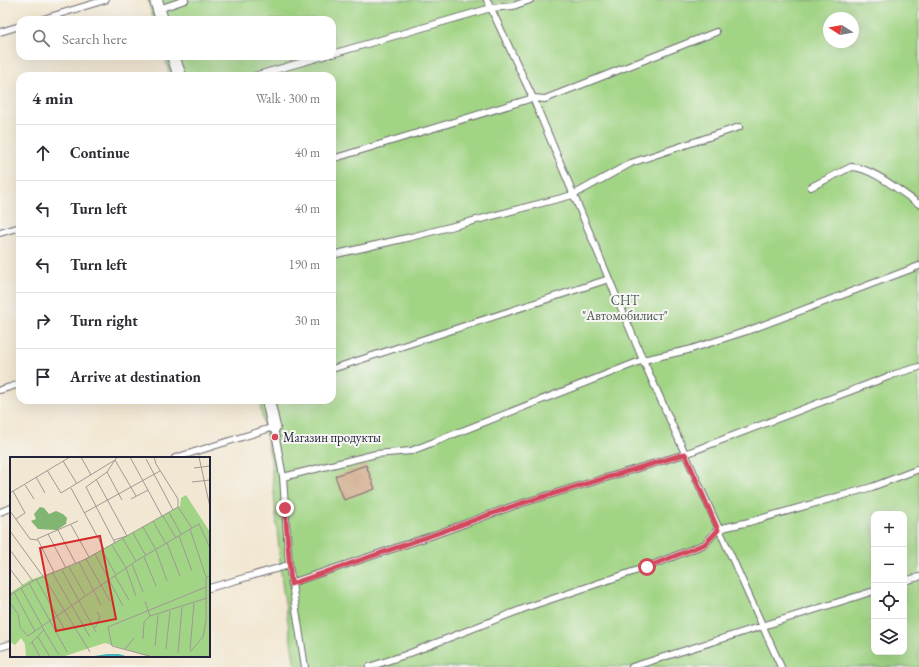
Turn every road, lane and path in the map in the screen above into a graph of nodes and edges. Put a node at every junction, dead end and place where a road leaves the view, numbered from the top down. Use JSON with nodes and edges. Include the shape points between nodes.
{"nodes":[{"id":1,"x":105,"y":0,"type":"edge"},
{"id":2,"x":185,"y":0,"type":"edge"},
{"id":3,"x":487,"y":0,"type":"edge"},
{"id":4,"x":530,"y":0,"type":"edge"},
{"id":5,"x":491,"y":8,"type":"junction"},
{"id":6,"x":159,"y":10,"type":"edge"},
{"id":7,"x":53,"y":16,"type":"edge"},
{"id":8,"x":16,"y":27,"type":"edge"},
{"id":9,"x":0,"y":32,"type":"edge"},
{"id":10,"x":716,"y":32,"type":"dead end"},
{"id":11,"x":336,"y":53,"type":"edge"},
{"id":12,"x":174,"y":60,"type":"edge"},
{"id":13,"x":310,"y":60,"type":"edge"},
{"id":14,"x":179,"y":72,"type":"edge"},
{"id":15,"x":268,"y":72,"type":"edge"},
{"id":16,"x":533,"y":98,"type":"junction"},
{"id":17,"x":739,"y":127,"type":"dead end"},
{"id":18,"x":336,"y":158,"type":"edge"},
{"id":19,"x":811,"y":187,"type":"dead end"},
{"id":20,"x":573,"y":195,"type":"junction"},
{"id":21,"x":919,"y":204,"type":"edge"},
{"id":22,"x":16,"y":228,"type":"edge"},
{"id":23,"x":0,"y":233,"type":"edge"},
{"id":24,"x":336,"y":254,"type":"edge"},
{"id":25,"x":919,"y":266,"type":"edge"},
{"id":26,"x":609,"y":279,"type":"junction"},
{"id":27,"x":643,"y":360,"type":"junction"},
{"id":28,"x":919,"y":366,"type":"edge"},
{"id":29,"x":336,"y":368,"type":"edge"},
{"id":30,"x":16,"y":385,"type":"edge"},
{"id":31,"x":0,"y":390,"type":"edge"},
{"id":32,"x":269,"y":404,"type":"edge"},
{"id":33,"x":274,"y":427,"type":"junction"},
{"id":34,"x":685,"y":454,"type":"junction"},
{"id":35,"x":178,"y":457,"type":"edge"},
{"id":36,"x":919,"y":469,"type":"edge"},
{"id":37,"x":282,"y":477,"type":"junction"},
{"id":38,"x":10,"y":508,"type":"edge"},
{"id":39,"x":0,"y":512,"type":"edge"},
{"id":40,"x":718,"y":530,"type":"junction"},
{"id":41,"x":289,"y":566,"type":"junction"},
{"id":42,"x":919,"y":576,"type":"edge"},
{"id":43,"x":907,"y":580,"type":"edge"},
{"id":44,"x":291,"y":584,"type":"junction"},
{"id":45,"x":210,"y":588,"type":"edge"},
{"id":46,"x":871,"y":592,"type":"edge"},
{"id":47,"x":762,"y":626,"type":"junction"},
{"id":48,"x":10,"y":644,"type":"edge"},
{"id":49,"x":0,"y":647,"type":"edge"},
{"id":50,"x":305,"y":667,"type":"edge"},
{"id":51,"x":369,"y":667,"type":"edge"},
{"id":52,"x":632,"y":667,"type":"edge"},
{"id":53,"x":781,"y":667,"type":"edge"}],
"edges":[{"from":1,"to":7,"type":"lane"},
{"from":2,"to":6,"type":"lane"},
{"from":3,"to":5,"type":"lane"},
{"from":4,"to":5,"type":"lane","via":[[513,6]]},
{"from":5,"to":11,"type":"lane"},
{"from":5,"to":16,"type":"lane"},
{"from":8,"to":9,"type":"lane"},
{"from":10,"to":16,"type":"lane","via":[[545,99]]},
{"from":12,"to":14,"type":"street"},
{"from":13,"to":15,"type":"lane"},
{"from":16,"to":18,"type":"lane"},
{"from":16,"to":20,"type":"lane"},
{"from":17,"to":20,"type":"lane","via":[[631,163]]},
{"from":19,"to":21,"type":"lane","via":[[855,167],[865,170]]},
{"from":20,"to":24,"type":"lane"},
{"from":20,"to":26,"type":"lane"},
{"from":22,"to":23,"type":"lane"},
{"from":25,"to":27,"type":"lane","via":[[747,331],[688,350]]},
{"from":26,"to":27,"type":"lane"},
{"from":26,"to":29,"type":"lane"},
{"from":27,"to":34,"type":"lane"},
{"from":27,"to":37,"type":"lane","via":[[411,451],[376,454]]},
{"from":28,"to":34,"type":"lane"},
{"from":30,"to":31,"type":"lane"},
{"from":32,"to":33,"type":"street"},
{"from":33,"to":35,"type":"lane"},
{"from":33,"to":37,"type":"lane"},
{"from":34,"to":40,"type":"lane"},
{"from":34,"to":44,"type":"lane","via":[[516,505]]},
{"from":36,"to":40,"type":"lane","via":[[872,487]]},
{"from":37,"to":41,"type":"lane"},
{"from":38,"to":39,"type":"lane"},
{"from":40,"to":47,"type":"lane"},
{"from":40,"to":51,"type":"lane","via":[[705,544],[647,567],[528,607]]},
{"from":41,"to":44,"type":"lane"},
{"from":41,"to":45,"type":"lane"},
{"from":42,"to":43,"type":"lane"},
{"from":44,"to":50,"type":"lane"},
{"from":46,"to":47,"type":"lane"},
{"from":47,"to":52,"type":"lane"},
{"from":47,"to":53,"type":"lane"},
{"from":48,"to":49,"type":"lane"}]}
